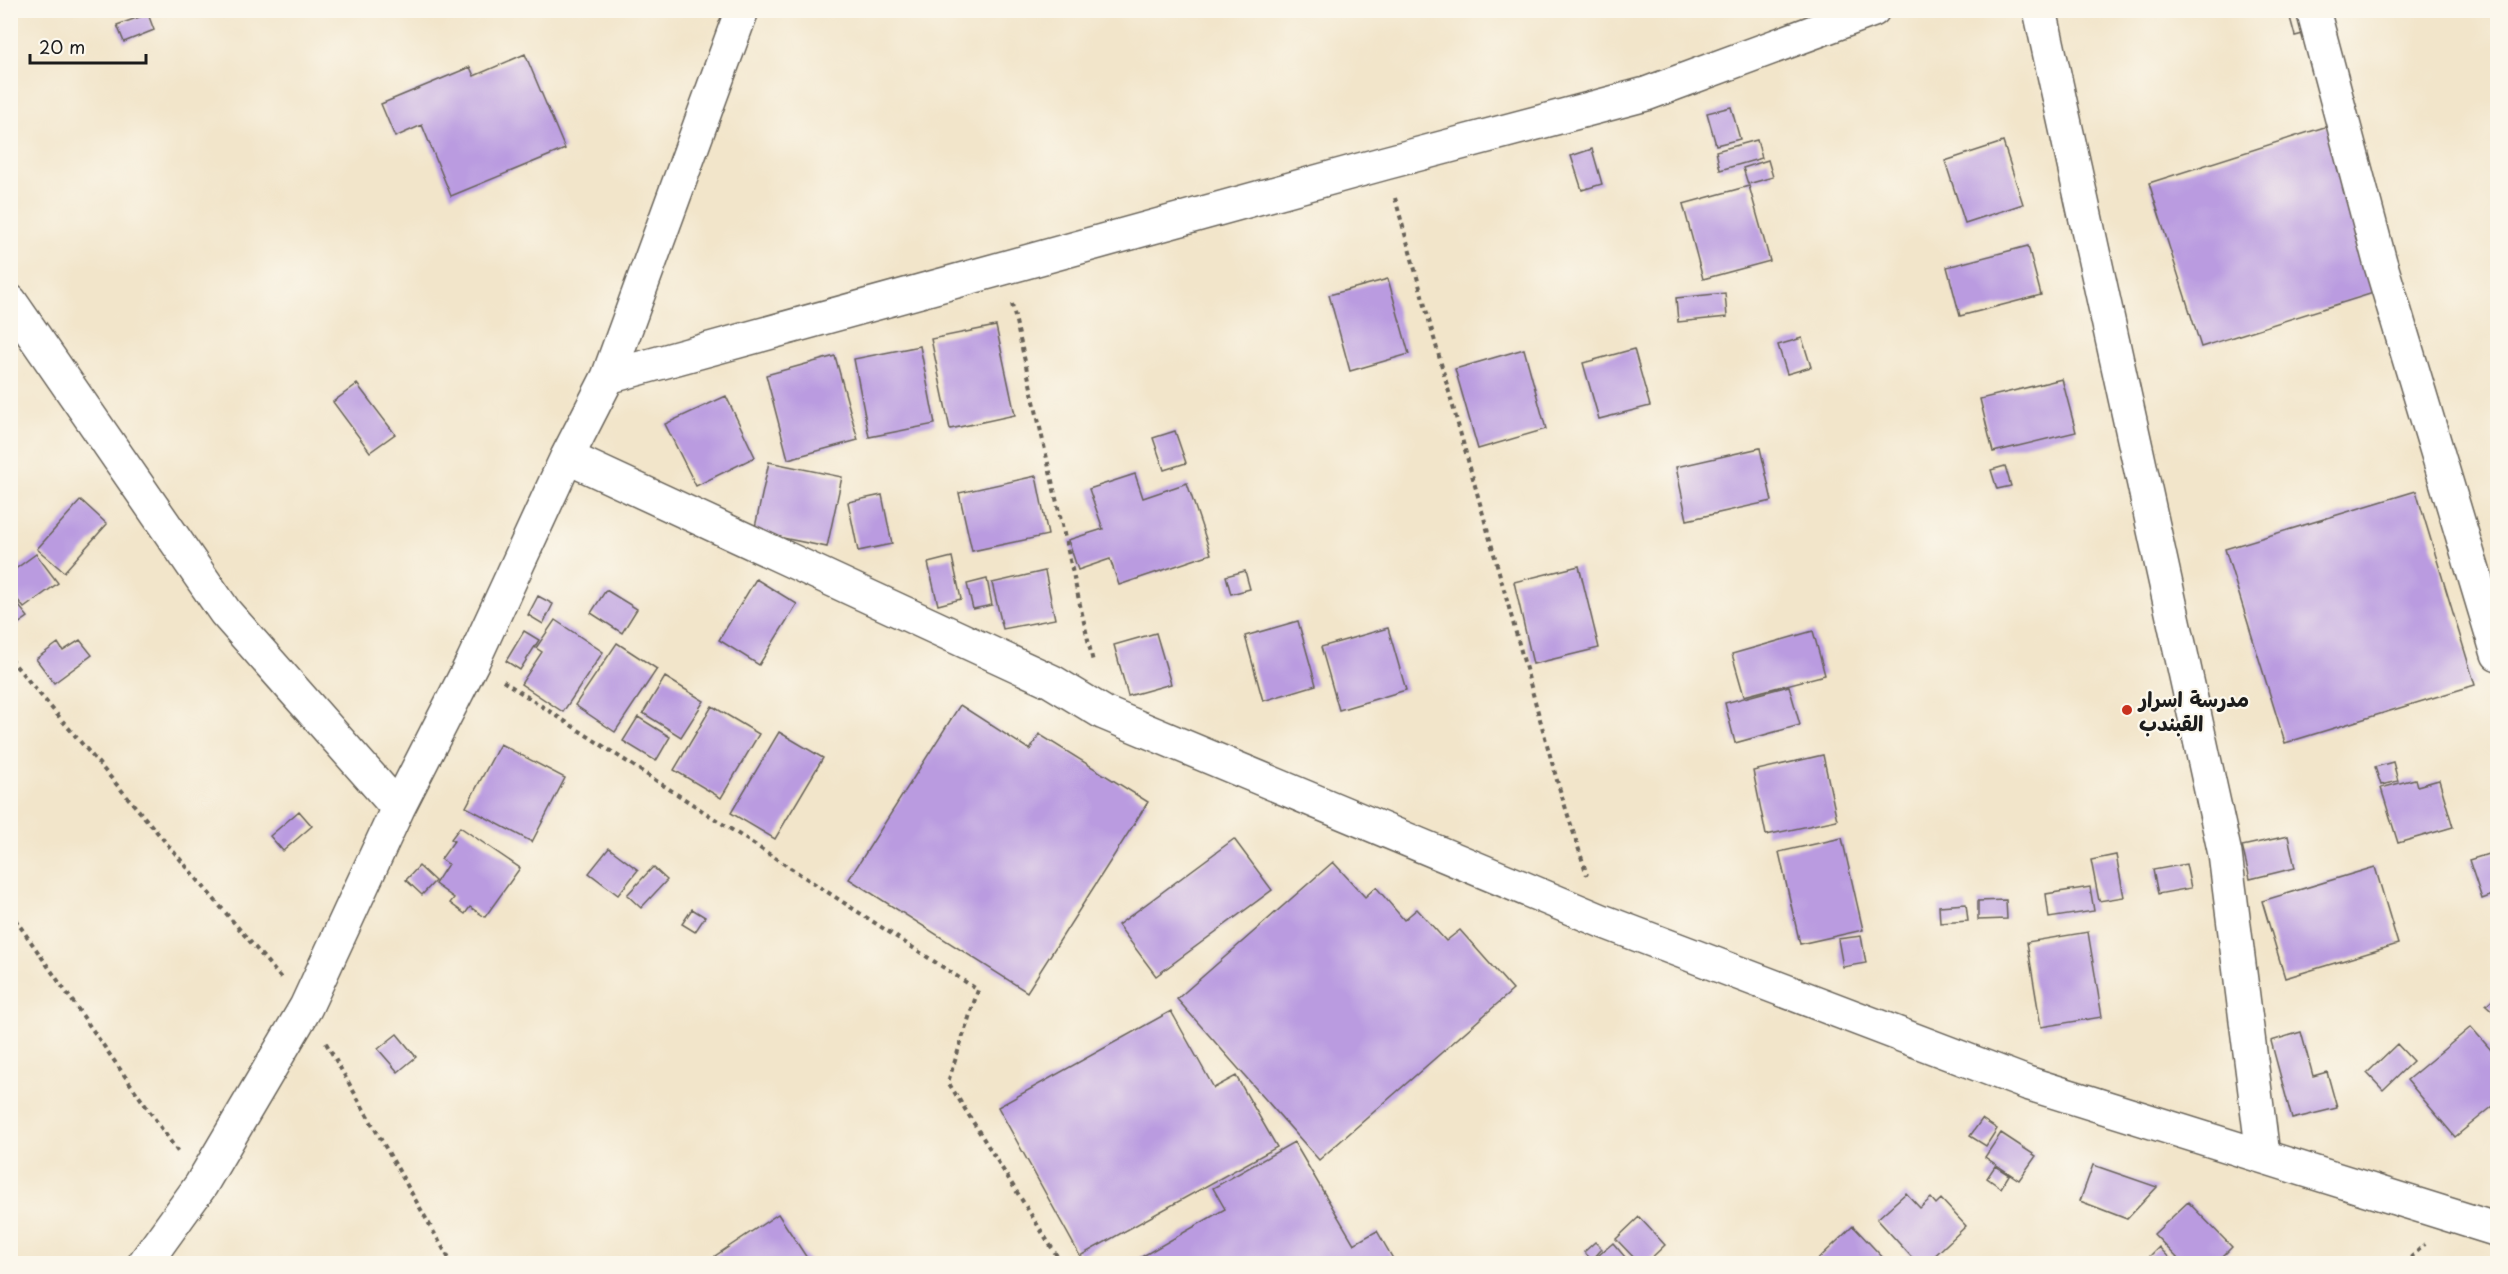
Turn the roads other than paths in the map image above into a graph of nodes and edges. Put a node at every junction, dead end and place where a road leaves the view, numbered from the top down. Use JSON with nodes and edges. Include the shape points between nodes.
{"nodes":[{"id":1,"x":742,"y":10,"type":"edge"},
{"id":2,"x":1872,"y":10,"type":"edge"},
{"id":3,"x":2040,"y":10,"type":"edge"},
{"id":4,"x":2313,"y":10,"type":"edge"},
{"id":5,"x":10,"y":301,"type":"edge"},
{"id":6,"x":608,"y":377,"type":"junction"},
{"id":7,"x":567,"y":457,"type":"junction"},
{"id":8,"x":2498,"y":654,"type":"edge"},
{"id":9,"x":398,"y":808,"type":"junction"},
{"id":10,"x":2263,"y":1155,"type":"junction"},
{"id":11,"x":2498,"y":1230,"type":"edge"},
{"id":12,"x":144,"y":1263,"type":"edge"}],
"edges":[{"from":1,"to":6,"type":"street"},
{"from":2,"to":6,"type":"street","via":[[1646,94]]},
{"from":3,"to":10,"type":"street","via":[[2225,854]]},
{"from":4,"to":8,"type":"street","via":[[2380,262]]},
{"from":5,"to":9,"type":"street","via":[[225,612]]},
{"from":6,"to":7,"type":"street"},
{"from":7,"to":9,"type":"street"},
{"from":7,"to":10,"type":"street","via":[[1051,681],[1104,713],[1602,921],[2027,1083]]},
{"from":9,"to":12,"type":"street","via":[[306,1007],[201,1185]]},
{"from":10,"to":11,"type":"street"}]}
